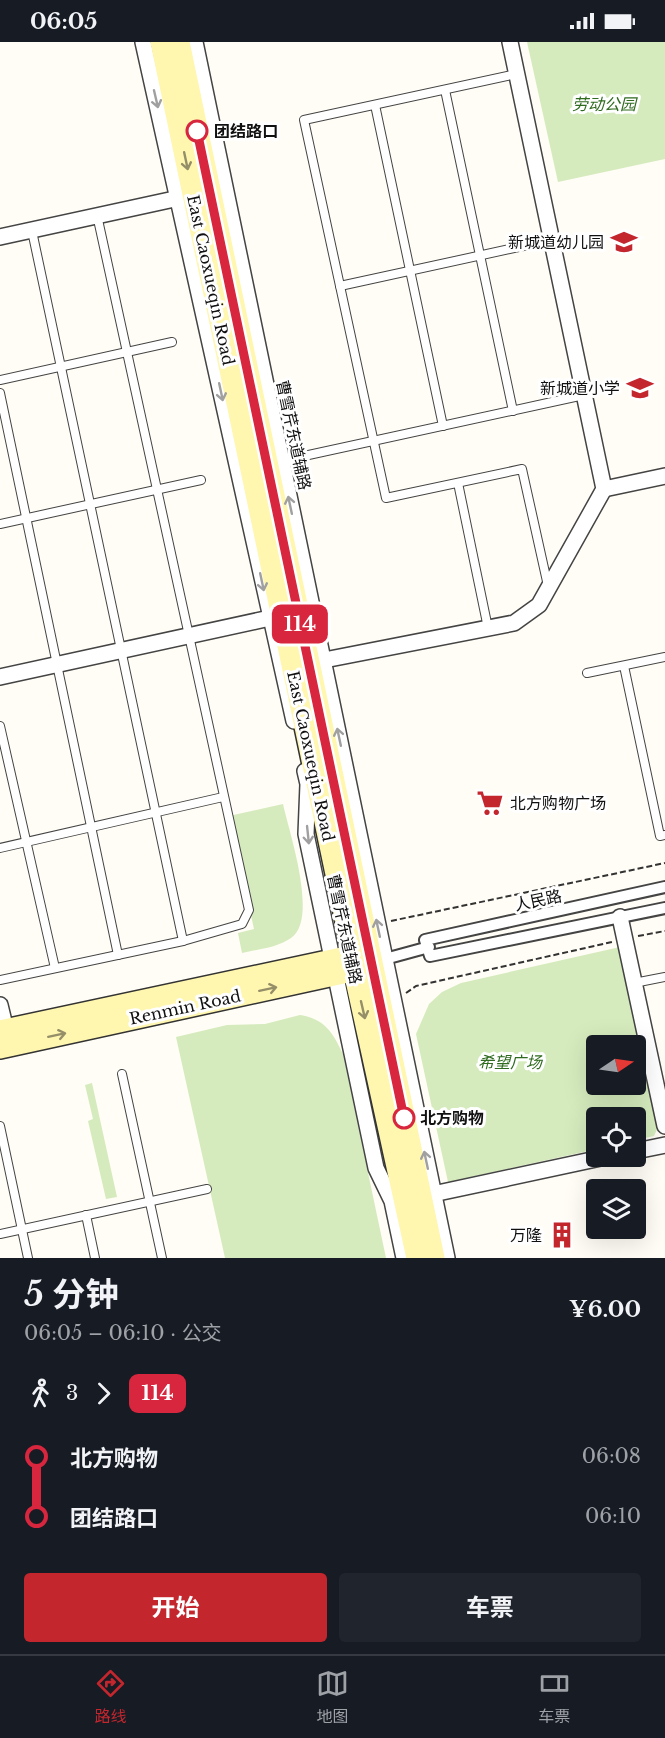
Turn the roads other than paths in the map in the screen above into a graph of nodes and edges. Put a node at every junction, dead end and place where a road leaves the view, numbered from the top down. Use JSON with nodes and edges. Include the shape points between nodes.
{"nodes":[{"id":1,"x":143,"y":42,"type":"edge"},
{"id":2,"x":161,"y":42,"type":"edge"},
{"id":3,"x":179,"y":42,"type":"edge"},
{"id":4,"x":195,"y":42,"type":"edge"},
{"id":5,"x":510,"y":42,"type":"edge"},
{"id":6,"x":516,"y":74,"type":"junction"},
{"id":7,"x":445,"y":90,"type":"junction"},
{"id":8,"x":375,"y":105,"type":"junction"},
{"id":9,"x":179,"y":198,"type":"junction"},
{"id":10,"x":97,"y":215,"type":"junction"},
{"id":11,"x":32,"y":231,"type":"junction"},
{"id":12,"x":0,"y":237,"type":"edge"},
{"id":13,"x":551,"y":240,"type":"junction"},
{"id":14,"x":480,"y":255,"type":"junction"},
{"id":15,"x":410,"y":271,"type":"junction"},
{"id":16,"x":340,"y":286,"type":"junction"},
{"id":17,"x":172,"y":342,"type":"dead end"},
{"id":18,"x":127,"y":352,"type":"junction"},
{"id":19,"x":61,"y":366,"type":"junction"},
{"id":20,"x":0,"y":380,"type":"edge"},
{"id":21,"x":0,"y":393,"type":"edge"},
{"id":22,"x":584,"y":395,"type":"junction"},
{"id":23,"x":513,"y":411,"type":"junction"},
{"id":24,"x":443,"y":426,"type":"junction"},
{"id":25,"x":374,"y":441,"type":"junction"},
{"id":26,"x":281,"y":461,"type":"junction"},
{"id":27,"x":665,"y":476,"type":"edge"},
{"id":28,"x":201,"y":480,"type":"dead end"},
{"id":29,"x":458,"y":483,"type":"junction"},
{"id":30,"x":156,"y":489,"type":"junction"},
{"id":31,"x":604,"y":489,"type":"junction"},
{"id":32,"x":90,"y":504,"type":"junction"},
{"id":33,"x":26,"y":518,"type":"junction"},
{"id":34,"x":0,"y":524,"type":"edge"},
{"id":35,"x":548,"y":588,"type":"junction"},
{"id":36,"x":270,"y":618,"type":"junction"},
{"id":37,"x":488,"y":628,"type":"junction"},
{"id":38,"x":188,"y":636,"type":"junction"},
{"id":39,"x":121,"y":651,"type":"junction"},
{"id":40,"x":665,"y":657,"type":"edge"},
{"id":41,"x":316,"y":662,"type":"junction"},
{"id":42,"x":57,"y":665,"type":"junction"},
{"id":43,"x":624,"y":666,"type":"junction"},
{"id":44,"x":587,"y":673,"type":"dead end"},
{"id":45,"x":0,"y":677,"type":"edge"},
{"id":46,"x":0,"y":726,"type":"edge"},
{"id":47,"x":223,"y":797,"type":"junction"},
{"id":48,"x":155,"y":813,"type":"junction"},
{"id":49,"x":92,"y":827,"type":"junction"},
{"id":50,"x":665,"y":835,"type":"edge"},
{"id":51,"x":26,"y":842,"type":"junction"},
{"id":52,"x":0,"y":848,"type":"edge"},
{"id":53,"x":665,"y":887,"type":"edge"},
{"id":54,"x":665,"y":908,"type":"edge"},
{"id":55,"x":620,"y":917,"type":"junction"},
{"id":56,"x":183,"y":941,"type":"junction"},
{"id":57,"x":429,"y":947,"type":"junction"},
{"id":58,"x":118,"y":955,"type":"junction"},
{"id":59,"x":357,"y":963,"type":"junction"},
{"id":60,"x":55,"y":968,"type":"junction"},
{"id":61,"x":665,"y":977,"type":"edge"},
{"id":62,"x":0,"y":980,"type":"edge"},
{"id":63,"x":634,"y":983,"type":"junction"},
{"id":64,"x":0,"y":1005,"type":"edge"},
{"id":65,"x":2,"y":1036,"type":"edge"},
{"id":66,"x":122,"y":1074,"type":"dead end"},
{"id":67,"x":0,"y":1126,"type":"edge"},
{"id":68,"x":665,"y":1126,"type":"edge"},
{"id":69,"x":665,"y":1145,"type":"edge"},
{"id":70,"x":646,"y":1149,"type":"edge"},
{"id":71,"x":586,"y":1161,"type":"edge"},
{"id":72,"x":207,"y":1189,"type":"dead end"},
{"id":73,"x":434,"y":1194,"type":"junction"},
{"id":74,"x":150,"y":1202,"type":"junction"},
{"id":75,"x":86,"y":1215,"type":"junction"},
{"id":76,"x":22,"y":1229,"type":"junction"},
{"id":77,"x":0,"y":1234,"type":"edge"},
{"id":78,"x":28,"y":1258,"type":"edge"},
{"id":79,"x":95,"y":1258,"type":"edge"},
{"id":80,"x":162,"y":1258,"type":"edge"},
{"id":81,"x":404,"y":1258,"type":"edge"},
{"id":82,"x":417,"y":1258,"type":"edge"},
{"id":83,"x":434,"y":1258,"type":"edge"},
{"id":84,"x":447,"y":1258,"type":"edge"}],
"edges":[{"from":1,"to":9,"type":"street","name":"曹雪芹东道辅路","one_way":true},
{"from":2,"to":59,"type":"main road","name":"East Caoxueqin Road","one_way":true},
{"from":3,"to":41,"type":"main road","name":"East Caoxueqin Road"},
{"from":4,"to":26,"type":"street","name":"曹雪芹东道辅路"},
{"from":5,"to":6,"type":"street"},
{"from":6,"to":7,"type":"lane"},
{"from":6,"to":13,"type":"street"},
{"from":7,"to":8,"type":"lane"},
{"from":7,"to":14,"type":"lane"},
{"from":8,"to":15,"type":"lane"},
{"from":8,"to":16,"type":"lane","via":[[304,120]]},
{"from":9,"to":10,"type":"street"},
{"from":9,"to":36,"type":"street","name":"曹雪芹东道辅路","one_way":true},
{"from":10,"to":11,"type":"street"},
{"from":10,"to":18,"type":"lane"},
{"from":11,"to":12,"type":"street"},
{"from":11,"to":19,"type":"lane"},
{"from":13,"to":14,"type":"lane"},
{"from":13,"to":22,"type":"street"},
{"from":14,"to":15,"type":"lane"},
{"from":14,"to":23,"type":"lane"},
{"from":15,"to":16,"type":"lane"},
{"from":15,"to":24,"type":"lane"},
{"from":16,"to":25,"type":"lane"},
{"from":17,"to":18,"type":"lane"},
{"from":18,"to":19,"type":"lane"},
{"from":18,"to":30,"type":"lane"},
{"from":19,"to":20,"type":"lane"},
{"from":19,"to":32,"type":"lane"},
{"from":21,"to":33,"type":"lane"},
{"from":22,"to":23,"type":"lane"},
{"from":22,"to":31,"type":"street"},
{"from":23,"to":24,"type":"lane"},
{"from":24,"to":25,"type":"lane"},
{"from":25,"to":26,"type":"lane"},
{"from":25,"to":29,"type":"lane","via":[[386,498]]},
{"from":41,"to":26,"type":"street","name":"曹雪芹东道辅路","one_way":true},
{"from":27,"to":31,"type":"street"},
{"from":28,"to":30,"type":"lane"},
{"from":29,"to":35,"type":"lane","via":[[522,470]]},
{"from":29,"to":37,"type":"lane"},
{"from":30,"to":32,"type":"lane"},
{"from":30,"to":38,"type":"lane"},
{"from":31,"to":35,"type":"street"},
{"from":32,"to":33,"type":"lane"},
{"from":32,"to":39,"type":"lane"},
{"from":33,"to":34,"type":"lane"},
{"from":33,"to":42,"type":"lane"},
{"from":35,"to":37,"type":"street","via":[[539,605],[514,623]]},
{"from":36,"to":38,"type":"street"},
{"from":36,"to":59,"type":"street","name":"曹雪芹东道辅路","one_way":true,"via":[[308,784],[306,834]]},
{"from":37,"to":41,"type":"street"},
{"from":38,"to":39,"type":"street"},
{"from":38,"to":47,"type":"lane"},
{"from":39,"to":42,"type":"street"},
{"from":39,"to":48,"type":"lane"},
{"from":40,"to":43,"type":"lane"},
{"from":41,"to":59,"type":"main road","name":"East Caoxueqin Road"},
{"from":59,"to":41,"type":"street","name":"曹雪芹东道辅路","one_way":true,"via":[[376,918]]},
{"from":42,"to":45,"type":"street"},
{"from":42,"to":49,"type":"lane"},
{"from":43,"to":44,"type":"lane"},
{"from":43,"to":50,"type":"lane","via":[[660,836]]},
{"from":46,"to":51,"type":"lane"},
{"from":47,"to":48,"type":"lane"},
{"from":47,"to":56,"type":"lane","via":[[249,910],[242,924]]},
{"from":48,"to":49,"type":"lane"},
{"from":48,"to":56,"type":"lane"},
{"from":49,"to":51,"type":"lane"},
{"from":49,"to":58,"type":"lane"},
{"from":51,"to":52,"type":"lane"},
{"from":51,"to":60,"type":"lane"},
{"from":53,"to":57,"type":"street","name":"人民路","via":[[425,940]]},
{"from":54,"to":55,"type":"street","name":"人民路"},
{"from":55,"to":57,"type":"street","name":"人民路","via":[[430,957]]},
{"from":55,"to":63,"type":"street"},
{"from":56,"to":58,"type":"lane"},
{"from":57,"to":59,"type":"street","name":"人民路"},
{"from":58,"to":60,"type":"lane"},
{"from":59,"to":65,"type":"main road","name":"Renmin Road"},
{"from":73,"to":59,"type":"street","name":"曹雪芹东道辅路","one_way":true,"via":[[395,1007]]},
{"from":59,"to":81,"type":"street","name":"曹雪芹东道辅路","via":[[376,1168],[392,1201]]},
{"from":59,"to":82,"type":"main road","name":"East Caoxueqin Road","one_way":true},
{"from":59,"to":83,"type":"main road","name":"East Caoxueqin Road"},
{"from":60,"to":62,"type":"lane"},
{"from":61,"to":63,"type":"lane"},
{"from":63,"to":68,"type":"street"},
{"from":64,"to":65,"type":"street"},
{"from":66,"to":74,"type":"lane"},
{"from":67,"to":76,"type":"lane"},
{"from":69,"to":70,"type":"street"},
{"from":71,"to":73,"type":"street"},
{"from":72,"to":74,"type":"lane"},
{"from":73,"to":84,"type":"street","name":"曹雪芹东道辅路"},
{"from":74,"to":75,"type":"lane"},
{"from":74,"to":80,"type":"lane"},
{"from":75,"to":76,"type":"lane"},
{"from":75,"to":79,"type":"lane"},
{"from":76,"to":77,"type":"lane"},
{"from":76,"to":78,"type":"lane"}]}
